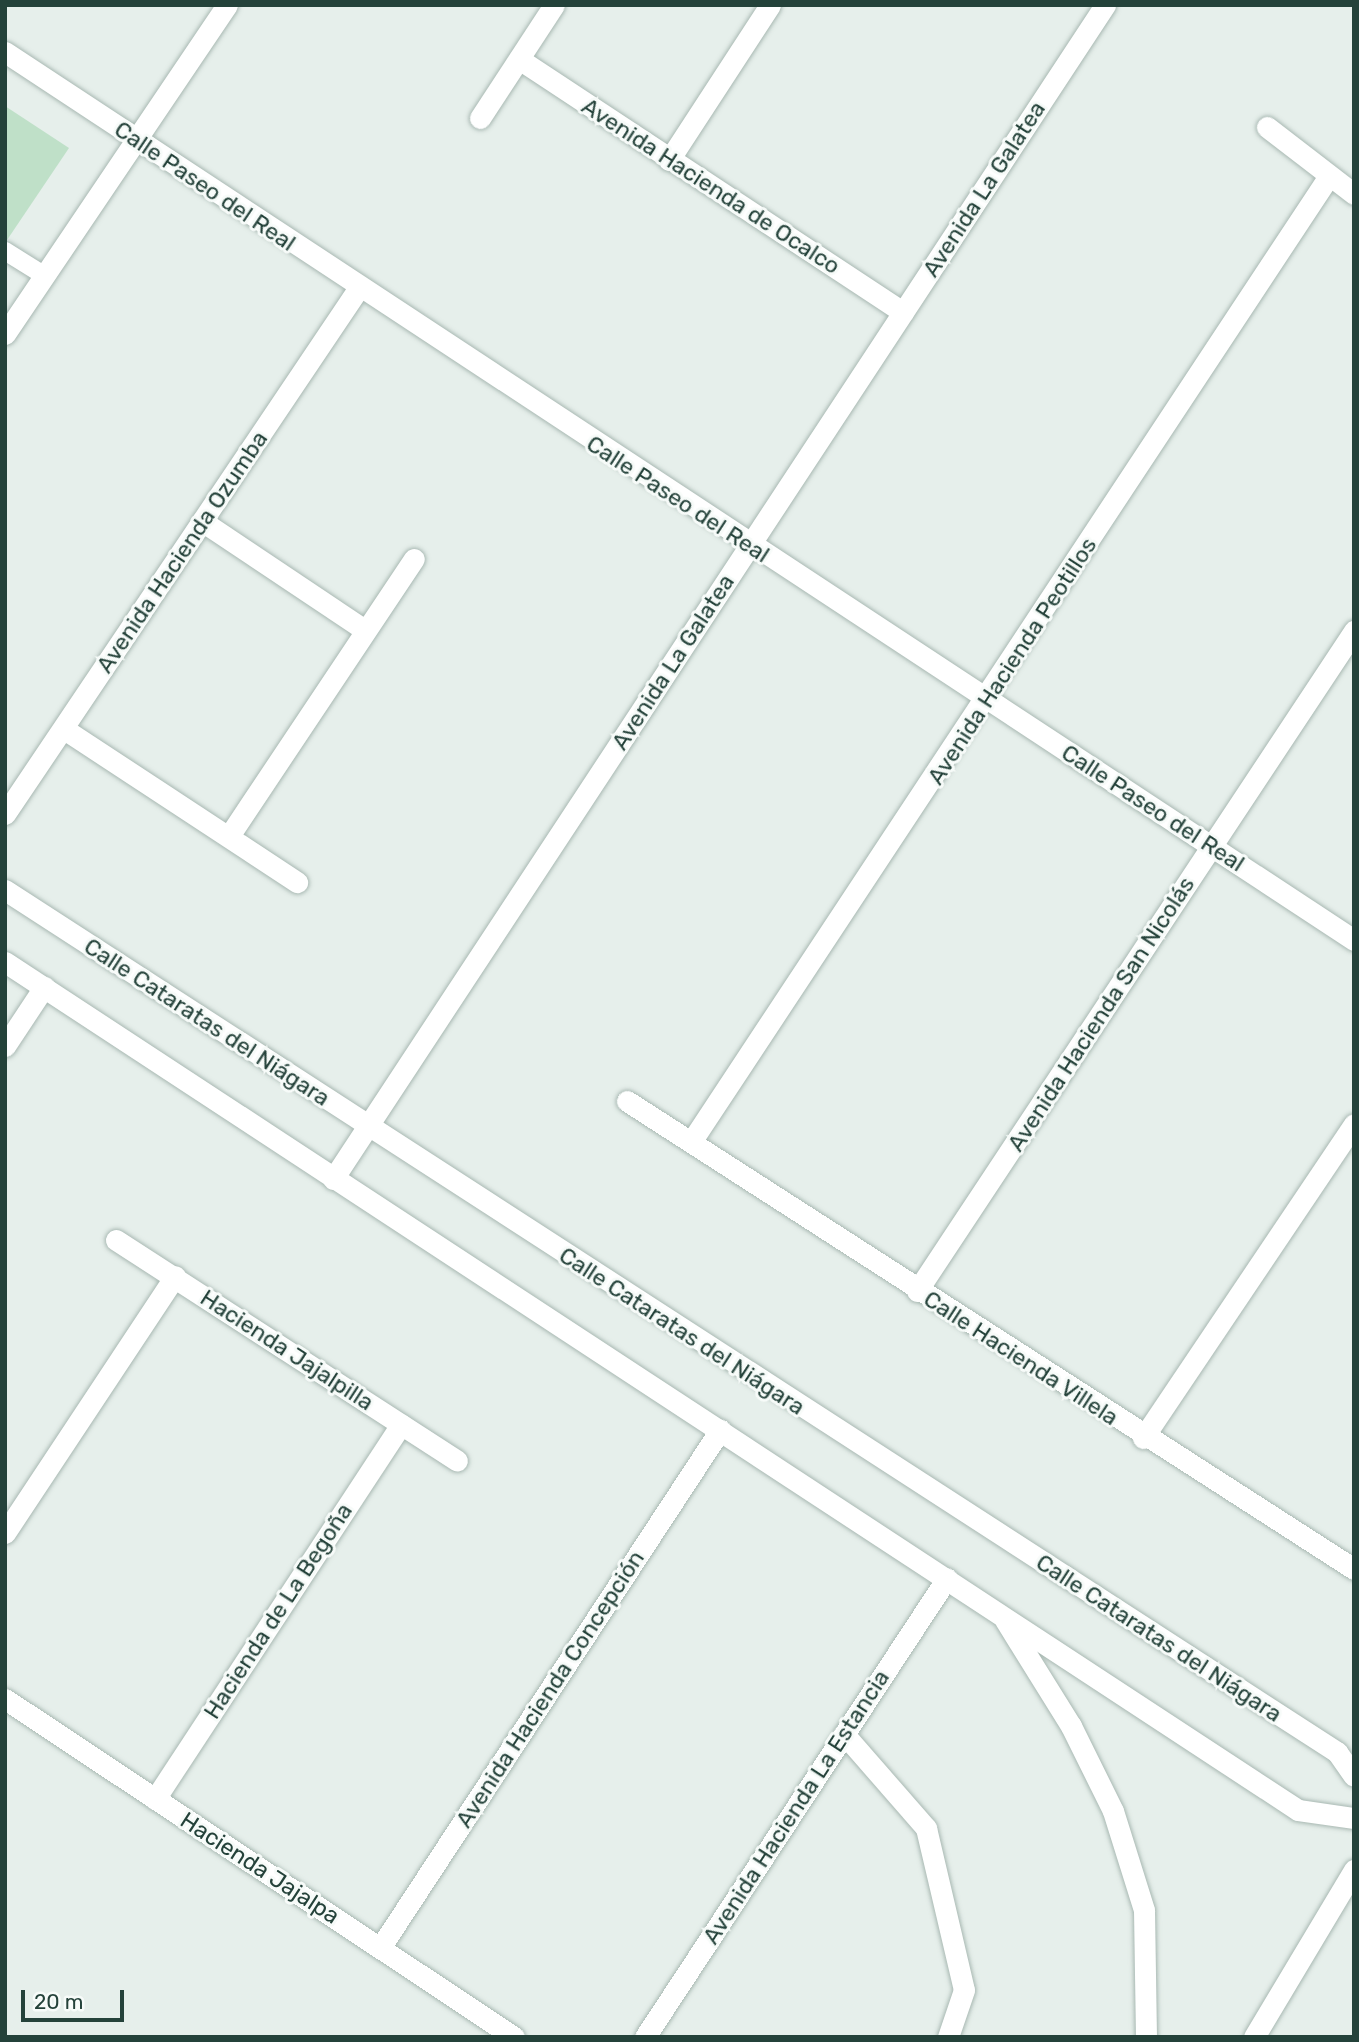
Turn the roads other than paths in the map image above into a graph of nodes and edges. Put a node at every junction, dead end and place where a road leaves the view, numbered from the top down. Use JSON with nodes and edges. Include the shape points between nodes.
{"nodes":[{"id":1,"x":228,"y":5,"type":"edge"},
{"id":2,"x":554,"y":5,"type":"edge"},
{"id":3,"x":770,"y":5,"type":"edge"},
{"id":4,"x":1100,"y":7,"type":"edge"},
{"id":5,"x":5,"y":52,"type":"edge"},
{"id":6,"x":519,"y":60,"type":"junction"},
{"id":7,"x":480,"y":118,"type":"dead end"},
{"id":8,"x":1267,"y":127,"type":"dead end"},
{"id":9,"x":139,"y":140,"type":"junction"},
{"id":10,"x":669,"y":160,"type":"junction"},
{"id":11,"x":1329,"y":176,"type":"junction"},
{"id":12,"x":1354,"y":194,"type":"edge"},
{"id":13,"x":5,"y":251,"type":"edge"},
{"id":14,"x":45,"y":276,"type":"junction"},
{"id":15,"x":358,"y":289,"type":"junction"},
{"id":16,"x":903,"y":312,"type":"junction"},
{"id":17,"x":5,"y":334,"type":"edge"},
{"id":18,"x":202,"y":521,"type":"junction"},
{"id":19,"x":750,"y":546,"type":"junction"},
{"id":20,"x":414,"y":559,"type":"dead end"},
{"id":21,"x":365,"y":630,"type":"junction"},
{"id":22,"x":1354,"y":631,"type":"edge"},
{"id":23,"x":988,"y":699,"type":"junction"},
{"id":24,"x":64,"y":729,"type":"junction"},
{"id":25,"x":5,"y":814,"type":"edge"},
{"id":26,"x":229,"y":836,"type":"junction"},
{"id":27,"x":1212,"y":846,"type":"junction"},
{"id":28,"x":297,"y":882,"type":"dead end"},
{"id":29,"x":5,"y":890,"type":"edge"},
{"id":30,"x":1354,"y":940,"type":"edge"},
{"id":31,"x":5,"y":962,"type":"edge"},
{"id":32,"x":44,"y":987,"type":"junction"},
{"id":33,"x":5,"y":1046,"type":"edge"},
{"id":34,"x":627,"y":1101,"type":"dead end"},
{"id":35,"x":1354,"y":1124,"type":"edge"},
{"id":36,"x":367,"y":1127,"type":"junction"},
{"id":37,"x":691,"y":1142,"type":"junction"},
{"id":38,"x":1348,"y":1147,"type":"edge"},
{"id":39,"x":333,"y":1179,"type":"junction"},
{"id":40,"x":116,"y":1240,"type":"dead end"},
{"id":41,"x":175,"y":1276,"type":"junction"},
{"id":42,"x":918,"y":1292,"type":"junction"},
{"id":43,"x":401,"y":1424,"type":"junction"},
{"id":44,"x":720,"y":1430,"type":"junction"},
{"id":45,"x":1143,"y":1438,"type":"junction"},
{"id":46,"x":457,"y":1461,"type":"dead end"},
{"id":47,"x":5,"y":1534,"type":"edge"},
{"id":48,"x":1354,"y":1569,"type":"edge"},
{"id":49,"x":947,"y":1578,"type":"junction"},
{"id":50,"x":1002,"y":1615,"type":"junction"},
{"id":51,"x":5,"y":1699,"type":"edge"},
{"id":52,"x":844,"y":1734,"type":"junction"},
{"id":53,"x":1354,"y":1776,"type":"edge"},
{"id":54,"x":155,"y":1799,"type":"junction"},
{"id":55,"x":1354,"y":1818,"type":"edge"},
{"id":56,"x":1354,"y":1870,"type":"edge"},
{"id":57,"x":380,"y":1948,"type":"junction"},
{"id":58,"x":514,"y":2037,"type":"edge"},
{"id":59,"x":645,"y":2037,"type":"edge"},
{"id":60,"x":948,"y":2037,"type":"edge"},
{"id":61,"x":1146,"y":2037,"type":"edge"},
{"id":62,"x":1254,"y":2037,"type":"edge"}],
"edges":[{"from":1,"to":9,"type":"street"},
{"from":2,"to":6,"type":"street"},
{"from":3,"to":10,"type":"street"},
{"from":4,"to":16,"type":"street","name":"Avenida La Galatea"},
{"from":5,"to":9,"type":"street","name":"Calle Paseo del Real"},
{"from":6,"to":7,"type":"street"},
{"from":6,"to":10,"type":"street","name":"Avenida Hacienda de Ocalco"},
{"from":8,"to":11,"type":"street"},
{"from":9,"to":14,"type":"street"},
{"from":9,"to":15,"type":"street","name":"Calle Paseo del Real"},
{"from":10,"to":16,"type":"street","name":"Avenida Hacienda de Ocalco"},
{"from":11,"to":12,"type":"street"},
{"from":11,"to":23,"type":"street","name":"Avenida Hacienda Peotillos"},
{"from":13,"to":14,"type":"lane"},
{"from":14,"to":17,"type":"street"},
{"from":15,"to":18,"type":"street","name":"Avenida Hacienda Ozumba"},
{"from":15,"to":19,"type":"street","name":"Calle Paseo del Real"},
{"from":16,"to":19,"type":"street","name":"Avenida La Galatea"},
{"from":18,"to":21,"type":"street"},
{"from":18,"to":24,"type":"street","name":"Avenida Hacienda Ozumba"},
{"from":19,"to":23,"type":"street","name":"Calle Paseo del Real"},
{"from":19,"to":36,"type":"street","name":"Avenida La Galatea"},
{"from":20,"to":21,"type":"street"},
{"from":21,"to":26,"type":"street"},
{"from":22,"to":27,"type":"street","name":"Avenida Hacienda San Nicolás"},
{"from":23,"to":27,"type":"street","name":"Calle Paseo del Real"},
{"from":23,"to":37,"type":"street","name":"Avenida Hacienda Peotillos"},
{"from":24,"to":25,"type":"street","name":"Avenida Hacienda Ozumba"},
{"from":24,"to":26,"type":"street"},
{"from":26,"to":28,"type":"street"},
{"from":27,"to":30,"type":"street","name":"Calle Paseo del Real"},
{"from":27,"to":42,"type":"street","name":"Avenida Hacienda San Nicolás"},
{"from":29,"to":36,"type":"street","name":"Calle Cataratas del Niágara"},
{"from":31,"to":32,"type":"street"},
{"from":32,"to":33,"type":"street"},
{"from":32,"to":39,"type":"street"},
{"from":34,"to":37,"type":"street","name":"Calle Hacienda Villela"},
{"from":35,"to":38,"type":"street"},
{"from":36,"to":39,"type":"street","name":"Avenida La Galatea"},
{"from":36,"to":53,"type":"street","name":"Calle Cataratas del Niágara","via":[[1337,1752]]},
{"from":37,"to":42,"type":"street","name":"Calle Hacienda Villela"},
{"from":38,"to":45,"type":"street"},
{"from":39,"to":44,"type":"street"},
{"from":40,"to":41,"type":"street","name":"Hacienda Jajalpilla"},
{"from":41,"to":43,"type":"street","name":"Hacienda Jajalpilla"},
{"from":41,"to":47,"type":"street"},
{"from":42,"to":45,"type":"street","name":"Calle Hacienda Villela"},
{"from":43,"to":46,"type":"street","name":"Hacienda Jajalpilla"},
{"from":43,"to":54,"type":"street","name":"Hacienda de La Begoña"},
{"from":44,"to":49,"type":"street"},
{"from":44,"to":57,"type":"street","name":"Avenida Hacienda Concepción"},
{"from":45,"to":48,"type":"street","name":"Calle Hacienda Villela"},
{"from":49,"to":50,"type":"street"},
{"from":49,"to":52,"type":"street","name":"Avenida Hacienda La Estancia"},
{"from":50,"to":55,"type":"street","via":[[1298,1810]]},
{"from":50,"to":61,"type":"street","via":[[1071,1726],[1113,1811],[1144,1910]]},
{"from":51,"to":54,"type":"street","name":"Hacienda Jajalpa"},
{"from":52,"to":59,"type":"street","name":"Avenida Hacienda La Estancia"},
{"from":52,"to":60,"type":"street","via":[[926,1828],[964,1990]]},
{"from":54,"to":57,"type":"street","name":"Hacienda Jajalpa"},
{"from":56,"to":62,"type":"street"},
{"from":57,"to":58,"type":"street","name":"Hacienda Jajalpa"}]}
